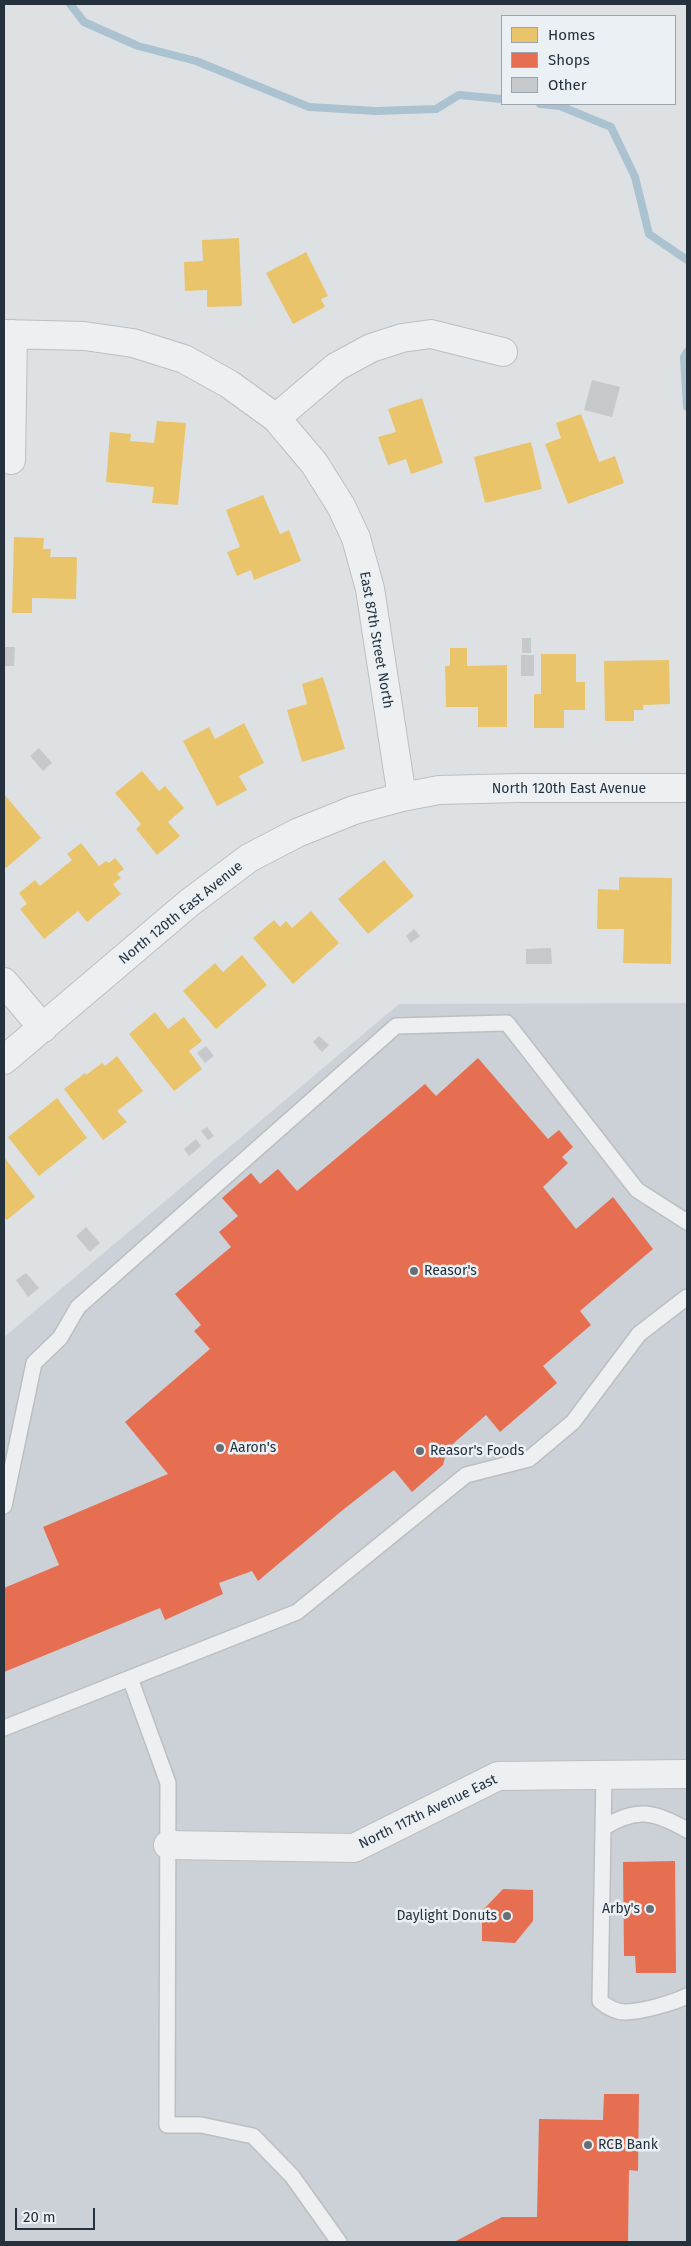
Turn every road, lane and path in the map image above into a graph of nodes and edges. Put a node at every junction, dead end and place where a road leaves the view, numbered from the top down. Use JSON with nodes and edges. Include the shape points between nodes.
{"nodes":[{"id":1,"x":8,"y":334,"type":"edge"},
{"id":2,"x":503,"y":352,"type":"dead end"},
{"id":3,"x":276,"y":418,"type":"junction"},
{"id":4,"x":11,"y":460,"type":"dead end"},
{"id":5,"x":684,"y":789,"type":"edge"},
{"id":6,"x":402,"y":797,"type":"junction"},
{"id":7,"x":4,"y":982,"type":"edge"},
{"id":8,"x":42,"y":1028,"type":"junction"},
{"id":9,"x":4,"y":1060,"type":"edge"},
{"id":10,"x":687,"y":1222,"type":"edge"},
{"id":11,"x":687,"y":1297,"type":"edge"},
{"id":12,"x":4,"y":1506,"type":"edge"},
{"id":13,"x":130,"y":1678,"type":"junction"},
{"id":14,"x":4,"y":1728,"type":"edge"},
{"id":15,"x":687,"y":1774,"type":"edge"},
{"id":16,"x":604,"y":1775,"type":"junction"},
{"id":17,"x":603,"y":1828,"type":"junction"},
{"id":18,"x":687,"y":1830,"type":"edge"},
{"id":19,"x":168,"y":1845,"type":"junction"},
{"id":20,"x":687,"y":1996,"type":"edge"},
{"id":21,"x":339,"y":2242,"type":"edge"}],
"edges":[{"from":1,"to":3,"type":"street","name":"East 87th Street North","via":[[84,336],[134,343],[176,357],[229,384]]},
{"from":1,"to":4,"type":"street"},
{"from":2,"to":3,"type":"street","via":[[430,334],[402,338],[371,348],[336,367]]},
{"from":3,"to":6,"type":"street","name":"East 87th Street North","via":[[314,462],[356,538],[370,589]]},
{"from":5,"to":6,"type":"street","name":"North 120th East Avenue","via":[[439,790]]},
{"from":6,"to":8,"type":"street","name":"North 120th East Avenue","via":[[354,810],[297,833],[249,858],[189,904]]},
{"from":7,"to":8,"type":"street"},
{"from":8,"to":9,"type":"street","name":"North 120th East Avenue"},
{"from":10,"to":12,"type":"lane","via":[[637,1190],[507,1023],[396,1026],[78,1307],[60,1338],[34,1363]]},
{"from":11,"to":13,"type":"lane","via":[[639,1334],[573,1422],[529,1459],[466,1475],[297,1612]]},
{"from":13,"to":14,"type":"lane"},
{"from":13,"to":19,"type":"lane","via":[[168,1783]]},
{"from":15,"to":16,"type":"street","name":"North 117th Avenue East"},
{"from":16,"to":17,"type":"lane"},
{"from":16,"to":19,"type":"street","name":"North 117th Avenue East","via":[[498,1776],[354,1848]]},
{"from":17,"to":18,"type":"lane","via":[[621,1816],[642,1813],[670,1820]]},
{"from":17,"to":20,"type":"lane","via":[[600,2001],[608,2008],[625,2012],[674,2002]]},
{"from":19,"to":21,"type":"lane","via":[[167,2125],[201,2125],[253,2136],[292,2176]]}]}
